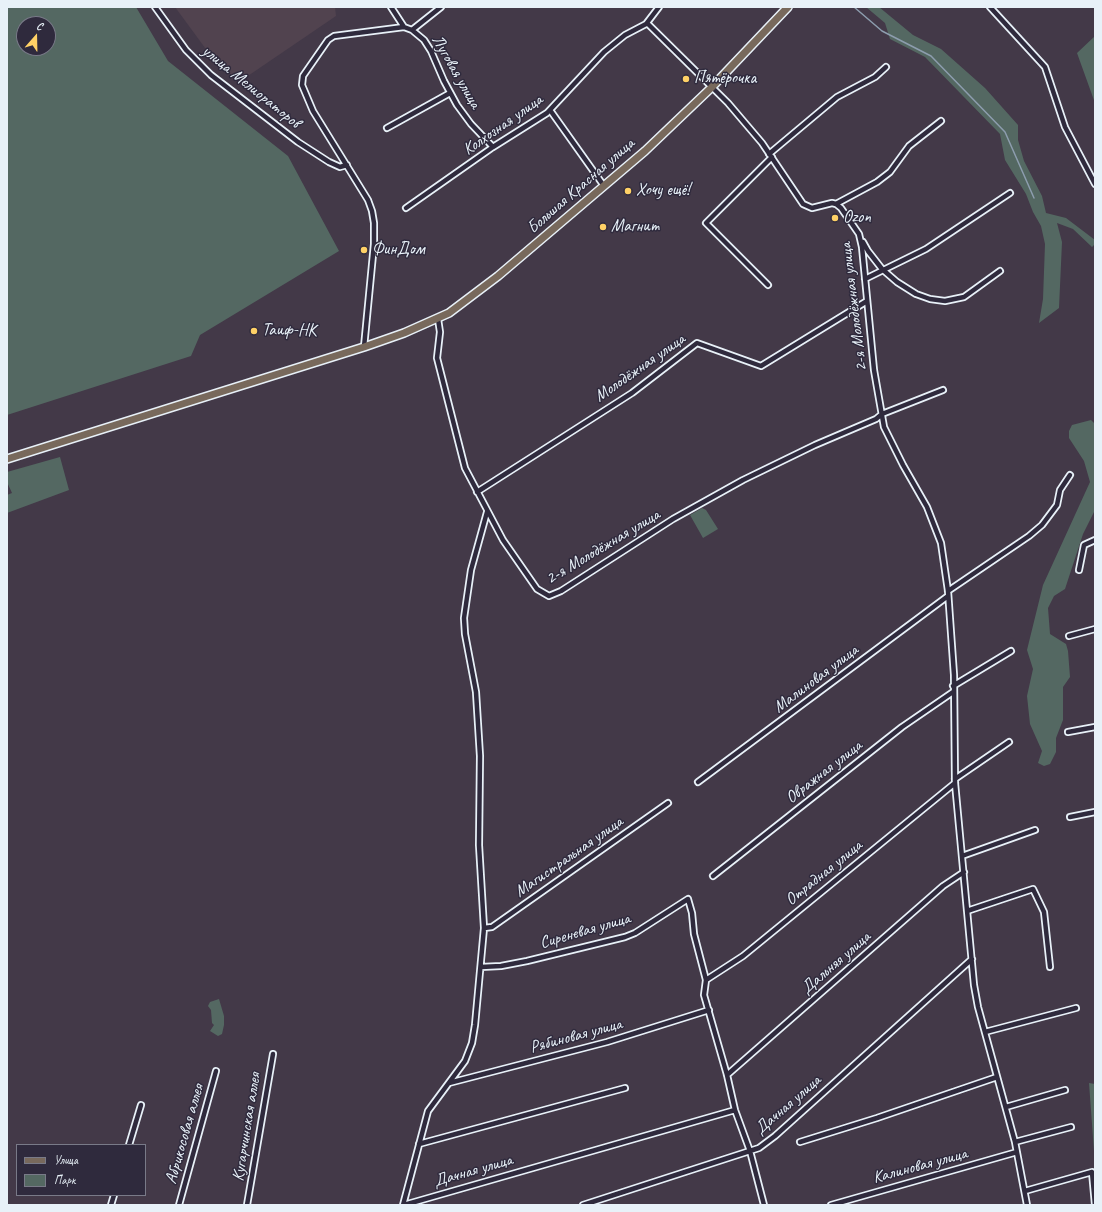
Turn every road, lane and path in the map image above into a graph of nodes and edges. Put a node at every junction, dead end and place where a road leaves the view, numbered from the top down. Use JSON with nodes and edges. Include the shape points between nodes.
{"nodes":[{"id":1,"x":155,"y":7,"type":"edge"},
{"id":2,"x":392,"y":7,"type":"edge"},
{"id":3,"x":442,"y":7,"type":"edge"},
{"id":4,"x":659,"y":7,"type":"edge"},
{"id":5,"x":788,"y":7,"type":"edge"},
{"id":6,"x":990,"y":7,"type":"edge"},
{"id":7,"x":647,"y":23,"type":"junction"},
{"id":8,"x":404,"y":27,"type":"junction"},
{"id":9,"x":412,"y":30,"type":"junction"},
{"id":10,"x":886,"y":67,"type":"dead end"},
{"id":11,"x":711,"y":88,"type":"junction"},
{"id":12,"x":450,"y":93,"type":"junction"},
{"id":13,"x":550,"y":110,"type":"junction"},
{"id":14,"x":941,"y":121,"type":"dead end"},
{"id":15,"x":387,"y":128,"type":"dead end"},
{"id":16,"x":493,"y":147,"type":"junction"},
{"id":17,"x":770,"y":156,"type":"junction"},
{"id":18,"x":347,"y":165,"type":"junction"},
{"id":19,"x":1095,"y":184,"type":"edge"},
{"id":20,"x":604,"y":186,"type":"junction"},
{"id":21,"x":1010,"y":193,"type":"dead end"},
{"id":22,"x":836,"y":204,"type":"junction"},
{"id":23,"x":406,"y":208,"type":"dead end"},
{"id":24,"x":859,"y":234,"type":"junction"},
{"id":25,"x":882,"y":269,"type":"junction"},
{"id":26,"x":1000,"y":271,"type":"dead end"},
{"id":27,"x":865,"y":279,"type":"junction"},
{"id":28,"x":768,"y":285,"type":"dead end"},
{"id":29,"x":867,"y":300,"type":"junction"},
{"id":30,"x":438,"y":319,"type":"junction"},
{"id":31,"x":364,"y":347,"type":"junction"},
{"id":32,"x":943,"y":390,"type":"dead end"},
{"id":33,"x":882,"y":414,"type":"junction"},
{"id":34,"x":7,"y":458,"type":"edge"},
{"id":35,"x":1070,"y":475,"type":"dead end"},
{"id":36,"x":477,"y":492,"type":"junction"},
{"id":37,"x":487,"y":512,"type":"junction"},
{"id":38,"x":1095,"y":540,"type":"edge"},
{"id":39,"x":1079,"y":570,"type":"dead end"},
{"id":40,"x":948,"y":591,"type":"junction"},
{"id":41,"x":948,"y":596,"type":"junction"},
{"id":42,"x":1095,"y":629,"type":"edge"},
{"id":43,"x":1069,"y":636,"type":"dead end"},
{"id":44,"x":1011,"y":651,"type":"dead end"},
{"id":45,"x":953,"y":689,"type":"junction"},
{"id":46,"x":1095,"y":727,"type":"edge"},
{"id":47,"x":1068,"y":732,"type":"dead end"},
{"id":48,"x":1009,"y":742,"type":"dead end"},
{"id":49,"x":955,"y":781,"type":"junction"},
{"id":50,"x":698,"y":782,"type":"dead end"},
{"id":51,"x":668,"y":803,"type":"dead end"},
{"id":52,"x":1095,"y":812,"type":"edge"},
{"id":53,"x":1070,"y":817,"type":"dead end"},
{"id":54,"x":1035,"y":830,"type":"dead end"},
{"id":55,"x":962,"y":856,"type":"junction"},
{"id":56,"x":964,"y":872,"type":"junction"},
{"id":57,"x":713,"y":876,"type":"dead end"},
{"id":58,"x":968,"y":911,"type":"junction"},
{"id":59,"x":484,"y":928,"type":"junction"},
{"id":60,"x":972,"y":959,"type":"junction"},
{"id":61,"x":481,"y":967,"type":"junction"},
{"id":62,"x":1050,"y":967,"type":"dead end"},
{"id":63,"x":706,"y":980,"type":"junction"},
{"id":64,"x":1076,"y":1008,"type":"dead end"},
{"id":65,"x":709,"y":1010,"type":"junction"},
{"id":66,"x":985,"y":1032,"type":"junction"},
{"id":67,"x":273,"y":1054,"type":"dead end"},
{"id":68,"x":216,"y":1071,"type":"dead end"},
{"id":69,"x":727,"y":1075,"type":"junction"},
{"id":70,"x":997,"y":1077,"type":"junction"},
{"id":71,"x":449,"y":1083,"type":"junction"},
{"id":72,"x":625,"y":1088,"type":"dead end"},
{"id":73,"x":1065,"y":1090,"type":"dead end"},
{"id":74,"x":141,"y":1104,"type":"dead end"},
{"id":75,"x":1006,"y":1107,"type":"junction"},
{"id":76,"x":734,"y":1110,"type":"junction"},
{"id":77,"x":1071,"y":1128,"type":"dead end"},
{"id":78,"x":800,"y":1142,"type":"dead end"},
{"id":79,"x":1015,"y":1142,"type":"junction"},
{"id":80,"x":129,"y":1144,"type":"edge"},
{"id":81,"x":419,"y":1144,"type":"junction"},
{"id":82,"x":750,"y":1151,"type":"junction"},
{"id":83,"x":1017,"y":1152,"type":"junction"},
{"id":84,"x":1025,"y":1191,"type":"junction"},
{"id":85,"x":179,"y":1205,"type":"edge"},
{"id":86,"x":247,"y":1205,"type":"edge"},
{"id":87,"x":403,"y":1205,"type":"edge"},
{"id":88,"x":584,"y":1205,"type":"edge"},
{"id":89,"x":764,"y":1205,"type":"edge"},
{"id":90,"x":831,"y":1205,"type":"edge"},
{"id":91,"x":1027,"y":1205,"type":"edge"},
{"id":92,"x":1095,"y":1205,"type":"edge"}],
"edges":[{"from":1,"to":18,"type":"street","name":"улица Мелиораторов","via":[[186,50],[211,75],[298,142],[340,167]]},
{"from":2,"to":8,"type":"street"},
{"from":3,"to":9,"type":"street","name":"Луговая улица"},
{"from":4,"to":7,"type":"street","name":"Колхозная улица"},
{"from":5,"to":11,"type":"main road","name":"Большая Красная улица"},
{"from":6,"to":19,"type":"street","via":[[1046,68],[1065,127]]},
{"from":7,"to":11,"type":"street"},
{"from":7,"to":13,"type":"street","name":"Колхозная улица","via":[[612,45]]},
{"from":8,"to":9,"type":"street","name":"Луговая улица"},
{"from":8,"to":18,"type":"street","name":"Луговая улица","via":[[334,36],[328,40],[303,76],[302,85],[313,112]]},
{"from":9,"to":12,"type":"street","name":"Луговая улица","via":[[424,40],[431,51]]},
{"from":10,"to":17,"type":"street","via":[[875,77],[837,97]]},
{"from":11,"to":17,"type":"street","via":[[728,103]]},
{"from":11,"to":20,"type":"main road","name":"Большая Красная улица","via":[[645,152]]},
{"from":12,"to":15,"type":"street"},
{"from":12,"to":16,"type":"street","name":"Луговая улица","via":[[471,124]]},
{"from":13,"to":16,"type":"street","name":"Колхозная улица"},
{"from":13,"to":20,"type":"street"},
{"from":14,"to":22,"type":"street","via":[[909,146],[890,172]]},
{"from":16,"to":23,"type":"street","name":"Колхозная улица"},
{"from":17,"to":22,"type":"street","via":[[803,204],[812,208]]},
{"from":17,"to":28,"type":"street","via":[[706,223]]},
{"from":18,"to":31,"type":"street","name":"Луговая улица","via":[[368,200],[374,223]]},
{"from":20,"to":30,"type":"main road","name":"Большая Красная улица","via":[[483,288]]},
{"from":21,"to":25,"type":"street","via":[[926,249]]},
{"from":22,"to":24,"type":"street","name":"2-я Молодёжная улица"},
{"from":24,"to":25,"type":"street"},
{"from":24,"to":27,"type":"street","name":"2-я Молодёжная улица"},
{"from":25,"to":26,"type":"street","via":[[906,289],[930,299],[945,301],[964,297]]},
{"from":25,"to":27,"type":"street"},
{"from":27,"to":29,"type":"street","name":"2-я Молодёжная улица"},
{"from":29,"to":33,"type":"street","name":"2-я Молодёжная улица","via":[[874,370]]},
{"from":29,"to":36,"type":"street","name":"Молодёжная улица","via":[[761,366],[697,343],[632,393]]},
{"from":30,"to":31,"type":"main road","name":"Большая Красная улица"},
{"from":30,"to":36,"type":"street","name":"2-я Молодёжная улица","via":[[440,332],[437,358],[464,468]]},
{"from":31,"to":34,"type":"main road","name":"Большая Красная улица"},
{"from":32,"to":33,"type":"street","name":"2-я Молодёжная улица"},
{"from":33,"to":37,"type":"street","name":"2-я Молодёжная улица","via":[[743,480],[673,519],[561,591],[549,596],[537,589],[519,565]]},
{"from":33,"to":40,"type":"street","via":[[890,439],[927,507],[941,543]]},
{"from":35,"to":40,"type":"street","via":[[1060,490],[1057,505],[1042,525]]},
{"from":36,"to":37,"type":"street","name":"2-я Молодёжная улица"},
{"from":37,"to":59,"type":"street","via":[[471,570],[464,618],[478,712],[479,845]]},
{"from":38,"to":39,"type":"street","via":[[1084,545]]},
{"from":40,"to":41,"type":"street"},
{"from":41,"to":45,"type":"street"},
{"from":41,"to":50,"type":"street","name":"Малиновая улица"},
{"from":42,"to":43,"type":"street"},
{"from":44,"to":45,"type":"street","name":"Овражная улица"},
{"from":45,"to":49,"type":"street"},
{"from":45,"to":57,"type":"street","name":"Овражная улица","via":[[902,726]]},
{"from":46,"to":47,"type":"street"},
{"from":48,"to":49,"type":"street","name":"Отрадная улица"},
{"from":49,"to":55,"type":"street"},
{"from":49,"to":63,"type":"street","name":"Отрадная улица","via":[[743,956]]},
{"from":51,"to":59,"type":"street","name":"Магистральная улица","via":[[492,927]]},
{"from":52,"to":53,"type":"street"},
{"from":54,"to":55,"type":"street"},
{"from":55,"to":56,"type":"street"},
{"from":56,"to":58,"type":"street"},
{"from":56,"to":69,"type":"street","name":"Дальняя улица","via":[[943,886]]},
{"from":58,"to":60,"type":"street"},
{"from":58,"to":62,"type":"street","via":[[1033,889],[1044,912]]},
{"from":59,"to":61,"type":"street"},
{"from":60,"to":66,"type":"street"},
{"from":60,"to":82,"type":"street","name":"Дачная улица","via":[[775,1136],[759,1148]]},
{"from":61,"to":63,"type":"street","name":"Сиреневая улица","via":[[527,961],[625,937],[688,899]]},
{"from":61,"to":71,"type":"street","via":[[472,1043],[465,1061]]},
{"from":63,"to":65,"type":"street","via":[[704,995]]},
{"from":64,"to":66,"type":"street"},
{"from":65,"to":69,"type":"street"},
{"from":65,"to":71,"type":"street","name":"Рябиновая улица","via":[[607,1042]]},
{"from":66,"to":70,"type":"street"},
{"from":67,"to":86,"type":"street","name":"Кугарчинская аллея"},
{"from":68,"to":85,"type":"street","name":"Абрикосовая аллея"},
{"from":69,"to":76,"type":"street"},
{"from":70,"to":75,"type":"street"},
{"from":70,"to":78,"type":"street"},
{"from":71,"to":81,"type":"street","via":[[428,1111]]},
{"from":72,"to":81,"type":"street"},
{"from":73,"to":75,"type":"street"},
{"from":74,"to":80,"type":"street"},
{"from":75,"to":79,"type":"street"},
{"from":76,"to":82,"type":"street"},
{"from":76,"to":87,"type":"street","name":"Дачная улица"},
{"from":77,"to":79,"type":"street"},
{"from":79,"to":83,"type":"street"},
{"from":81,"to":87,"type":"street"},
{"from":82,"to":88,"type":"street","name":"Дачная улица"},
{"from":82,"to":89,"type":"street"},
{"from":83,"to":84,"type":"street"},
{"from":83,"to":90,"type":"street","name":"Калиновая улица"},
{"from":84,"to":91,"type":"street"},
{"from":84,"to":92,"type":"street","via":[[1092,1172]]}]}
